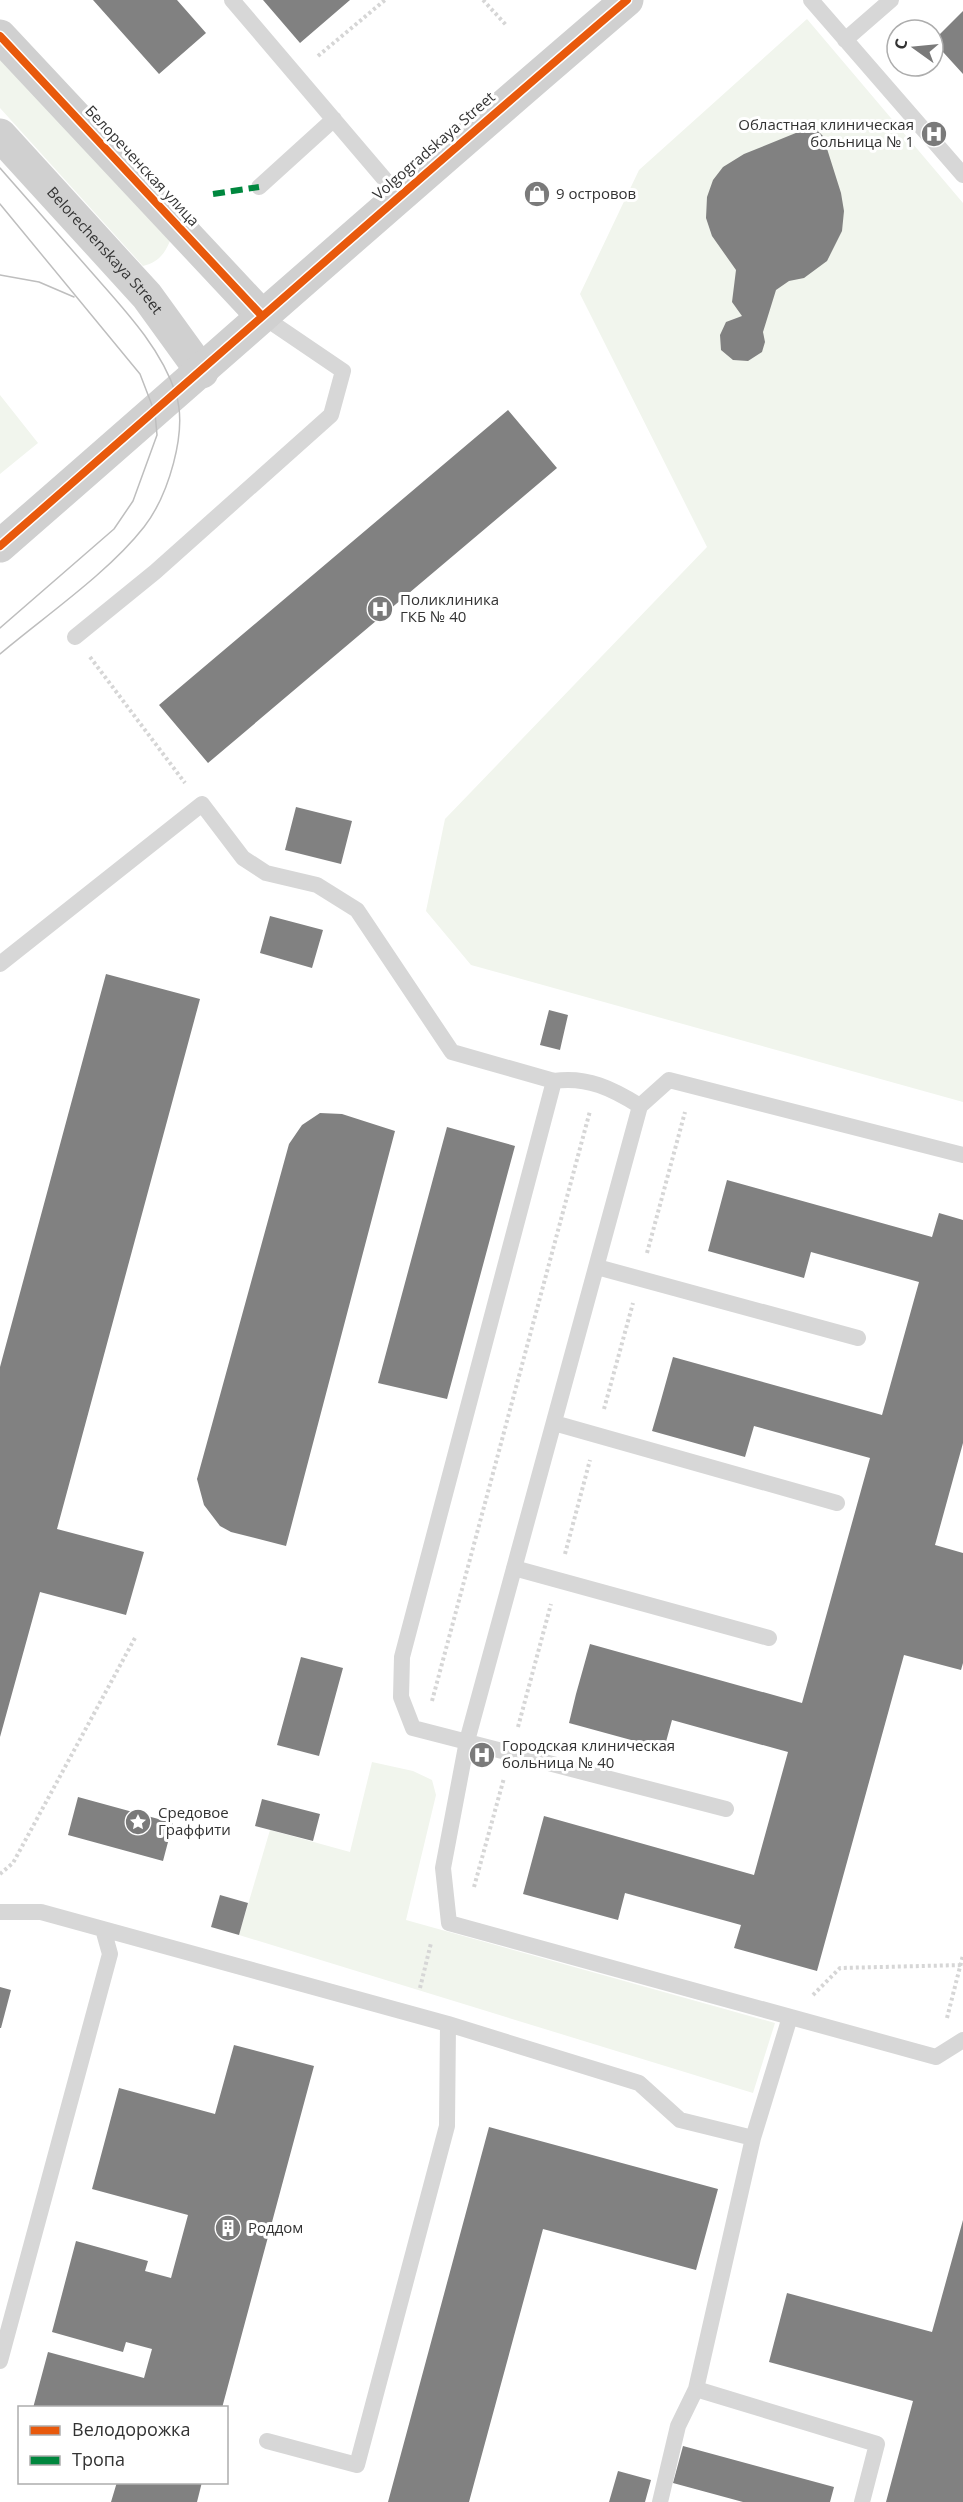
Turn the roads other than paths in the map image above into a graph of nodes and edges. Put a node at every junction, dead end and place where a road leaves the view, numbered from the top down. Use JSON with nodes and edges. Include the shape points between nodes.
{"nodes":[{"id":1,"x":232,"y":0,"type":"edge"},
{"id":2,"x":627,"y":0,"type":"edge"},
{"id":3,"x":811,"y":0,"type":"edge"},
{"id":4,"x":891,"y":0,"type":"edge"},
{"id":5,"x":0,"y":36,"type":"edge"},
{"id":6,"x":845,"y":40,"type":"junction"},
{"id":7,"x":333,"y":119,"type":"junction"},
{"id":8,"x":0,"y":135,"type":"edge"},
{"id":9,"x":963,"y":175,"type":"edge"},
{"id":10,"x":259,"y":187,"type":"dead end"},
{"id":11,"x":398,"y":195,"type":"junction"},
{"id":12,"x":262,"y":316,"type":"junction"},
{"id":13,"x":202,"y":372,"type":"junction"},
{"id":14,"x":0,"y":546,"type":"edge"},
{"id":15,"x":75,"y":637,"type":"road end"},
{"id":16,"x":0,"y":964,"type":"edge"},
{"id":17,"x":554,"y":1081,"type":"junction"},
{"id":18,"x":640,"y":1106,"type":"junction"},
{"id":19,"x":963,"y":1155,"type":"edge"},
{"id":20,"x":597,"y":1267,"type":"junction"},
{"id":21,"x":858,"y":1338,"type":"dead end"},
{"id":22,"x":554,"y":1423,"type":"junction"},
{"id":23,"x":837,"y":1503,"type":"dead end"},
{"id":24,"x":514,"y":1568,"type":"junction"},
{"id":25,"x":769,"y":1638,"type":"dead end"},
{"id":26,"x":466,"y":1741,"type":"junction"},
{"id":27,"x":726,"y":1809,"type":"dead end"},
{"id":28,"x":0,"y":1912,"type":"edge"},
{"id":29,"x":103,"y":1929,"type":"junction"},
{"id":30,"x":790,"y":2017,"type":"junction"},
{"id":31,"x":448,"y":2024,"type":"junction"},
{"id":32,"x":963,"y":2040,"type":"edge"},
{"id":33,"x":753,"y":2138,"type":"junction"},
{"id":34,"x":0,"y":2361,"type":"edge"},
{"id":35,"x":696,"y":2390,"type":"junction"},
{"id":36,"x":267,"y":2441,"type":"dead end"},
{"id":37,"x":660,"y":2502,"type":"edge"},
{"id":38,"x":862,"y":2502,"type":"edge"}],
"edges":[{"from":1,"to":7,"type":"lane"},
{"from":2,"to":11,"type":"street","name":"Volgogradskaya Street"},
{"from":3,"to":6,"type":"lane"},
{"from":4,"to":6,"type":"lane"},
{"from":5,"to":12,"type":"street","name":"Белореченская улица"},
{"from":6,"to":9,"type":"lane"},
{"from":7,"to":10,"type":"lane"},
{"from":7,"to":11,"type":"lane"},
{"from":8,"to":13,"type":"street","name":"Belorechenskaya Street","via":[[147,296]]},
{"from":11,"to":12,"type":"street","name":"Volgogradskaya Street"},
{"from":12,"to":13,"type":"street","name":"Volgogradskaya Street"},
{"from":12,"to":15,"type":"lane","via":[[343,371],[331,415],[156,572]]},
{"from":13,"to":14,"type":"street"},
{"from":16,"to":17,"type":"lane","via":[[202,804],[243,858],[266,873],[317,885],[357,910],[452,1052]]},
{"from":17,"to":18,"type":"lane","via":[[571,1078],[611,1088]]},
{"from":17,"to":26,"type":"lane","via":[[402,1656],[401,1697],[413,1728]]},
{"from":18,"to":19,"type":"lane","via":[[669,1080]]},
{"from":18,"to":20,"type":"lane"},
{"from":20,"to":21,"type":"lane"},
{"from":20,"to":22,"type":"lane"},
{"from":22,"to":23,"type":"lane"},
{"from":22,"to":24,"type":"lane"},
{"from":24,"to":25,"type":"lane"},
{"from":24,"to":26,"type":"lane"},
{"from":26,"to":27,"type":"lane"},
{"from":26,"to":30,"type":"lane","via":[[442,1868],[456,1925]]},
{"from":28,"to":29,"type":"lane","via":[[41,1912]]},
{"from":29,"to":31,"type":"lane"},
{"from":29,"to":34,"type":"lane","via":[[110,1954]]},
{"from":30,"to":32,"type":"lane","via":[[936,2057]]},
{"from":30,"to":33,"type":"lane"},
{"from":31,"to":33,"type":"lane","via":[[639,2083],[680,2120]]},
{"from":31,"to":36,"type":"lane","via":[[447,2126],[357,2465]]},
{"from":33,"to":35,"type":"lane"},
{"from":35,"to":37,"type":"lane","via":[[678,2426]]},
{"from":35,"to":38,"type":"lane","via":[[877,2444]]}]}
